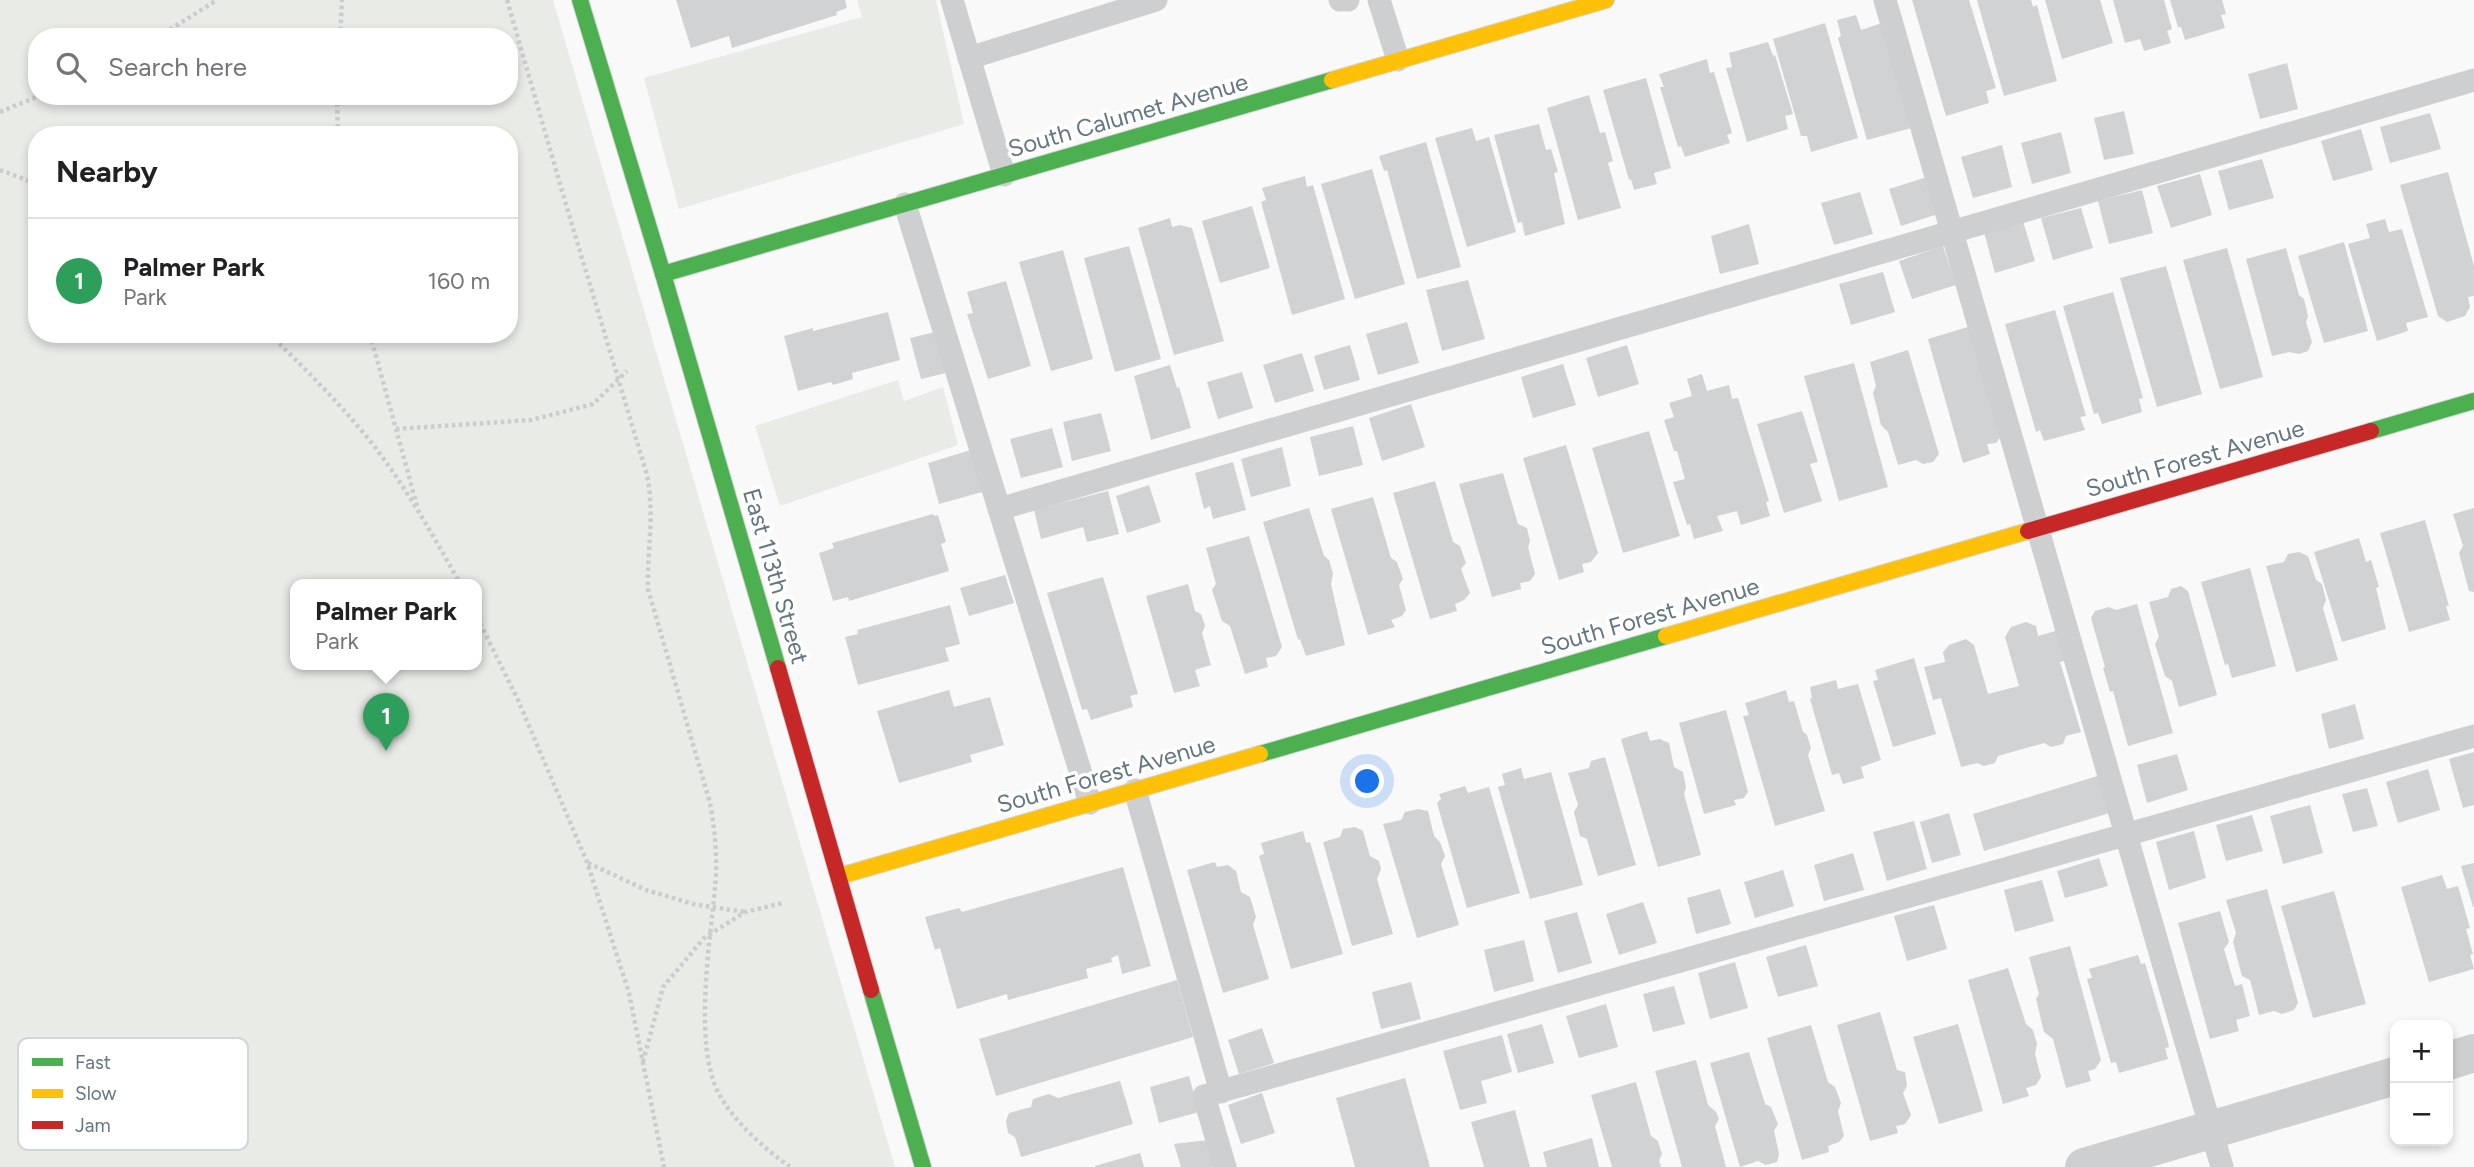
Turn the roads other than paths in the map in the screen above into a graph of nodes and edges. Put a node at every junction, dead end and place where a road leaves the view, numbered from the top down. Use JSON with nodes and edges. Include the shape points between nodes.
{"nodes":[{"id":1,"x":580,"y":0,"type":"edge"},
{"id":2,"x":952,"y":0,"type":"edge"},
{"id":3,"x":1156,"y":0,"type":"edge"},
{"id":4,"x":1340,"y":0,"type":"edge"},
{"id":5,"x":1348,"y":0,"type":"edge"},
{"id":6,"x":1379,"y":0,"type":"edge"},
{"id":7,"x":1606,"y":0,"type":"edge"},
{"id":8,"x":1885,"y":0,"type":"edge"},
{"id":9,"x":970,"y":58,"type":"junction"},
{"id":10,"x":1398,"y":60,"type":"junction"},
{"id":11,"x":2474,"y":80,"type":"edge"},
{"id":12,"x":1004,"y":175,"type":"junction"},
{"id":13,"x":905,"y":204,"type":"junction"},
{"id":14,"x":1952,"y":232,"type":"junction"},
{"id":15,"x":663,"y":274,"type":"junction"},
{"id":16,"x":2474,"y":401,"type":"edge"},
{"id":17,"x":999,"y":509,"type":"junction"},
{"id":18,"x":2037,"y":527,"type":"junction"},
{"id":19,"x":2474,"y":736,"type":"edge"},
{"id":20,"x":1135,"y":790,"type":"junction"},
{"id":21,"x":1090,"y":803,"type":"junction"},
{"id":22,"x":2126,"y":836,"type":"junction"},
{"id":23,"x":840,"y":876,"type":"junction"},
{"id":24,"x":2474,"y":1053,"type":"edge"},
{"id":25,"x":2453,"y":1059,"type":"edge"},
{"id":26,"x":2390,"y":1077,"type":"edge"},
{"id":27,"x":1221,"y":1092,"type":"junction"},
{"id":28,"x":2211,"y":1130,"type":"junction"},
{"id":29,"x":923,"y":1167,"type":"edge"},
{"id":30,"x":1224,"y":1167,"type":"edge"},
{"id":31,"x":2084,"y":1167,"type":"edge"},
{"id":32,"x":2222,"y":1167,"type":"edge"}],
"edges":[{"from":1,"to":15,"type":"street","name":"East 113th Street"},
{"from":2,"to":9,"type":"lane"},
{"from":3,"to":9,"type":"lane"},
{"from":4,"to":5,"type":"lane"},
{"from":6,"to":10,"type":"lane"},
{"from":7,"to":10,"type":"street","name":"South Calumet Avenue"},
{"from":8,"to":14,"type":"lane"},
{"from":9,"to":12,"type":"lane"},
{"from":10,"to":12,"type":"street","name":"South Calumet Avenue"},
{"from":11,"to":14,"type":"lane"},
{"from":12,"to":13,"type":"street","name":"South Calumet Avenue"},
{"from":13,"to":15,"type":"street","name":"South Calumet Avenue"},
{"from":13,"to":17,"type":"lane"},
{"from":14,"to":17,"type":"lane"},
{"from":14,"to":18,"type":"lane"},
{"from":15,"to":23,"type":"street","name":"East 113th Street"},
{"from":16,"to":18,"type":"street","name":"South Forest Avenue"},
{"from":17,"to":21,"type":"lane"},
{"from":18,"to":20,"type":"street","name":"South Forest Avenue"},
{"from":18,"to":22,"type":"lane"},
{"from":19,"to":22,"type":"lane"},
{"from":20,"to":21,"type":"street","name":"South Forest Avenue"},
{"from":20,"to":27,"type":"lane"},
{"from":21,"to":23,"type":"street","name":"South Forest Avenue"},
{"from":22,"to":27,"type":"lane"},
{"from":22,"to":28,"type":"lane"},
{"from":23,"to":29,"type":"street","name":"East 113th Street"},
{"from":24,"to":25,"type":"street"},
{"from":26,"to":28,"type":"street"},
{"from":27,"to":30,"type":"lane","via":[[1204,1096]]},
{"from":28,"to":31,"type":"street"},
{"from":28,"to":32,"type":"lane"}]}
